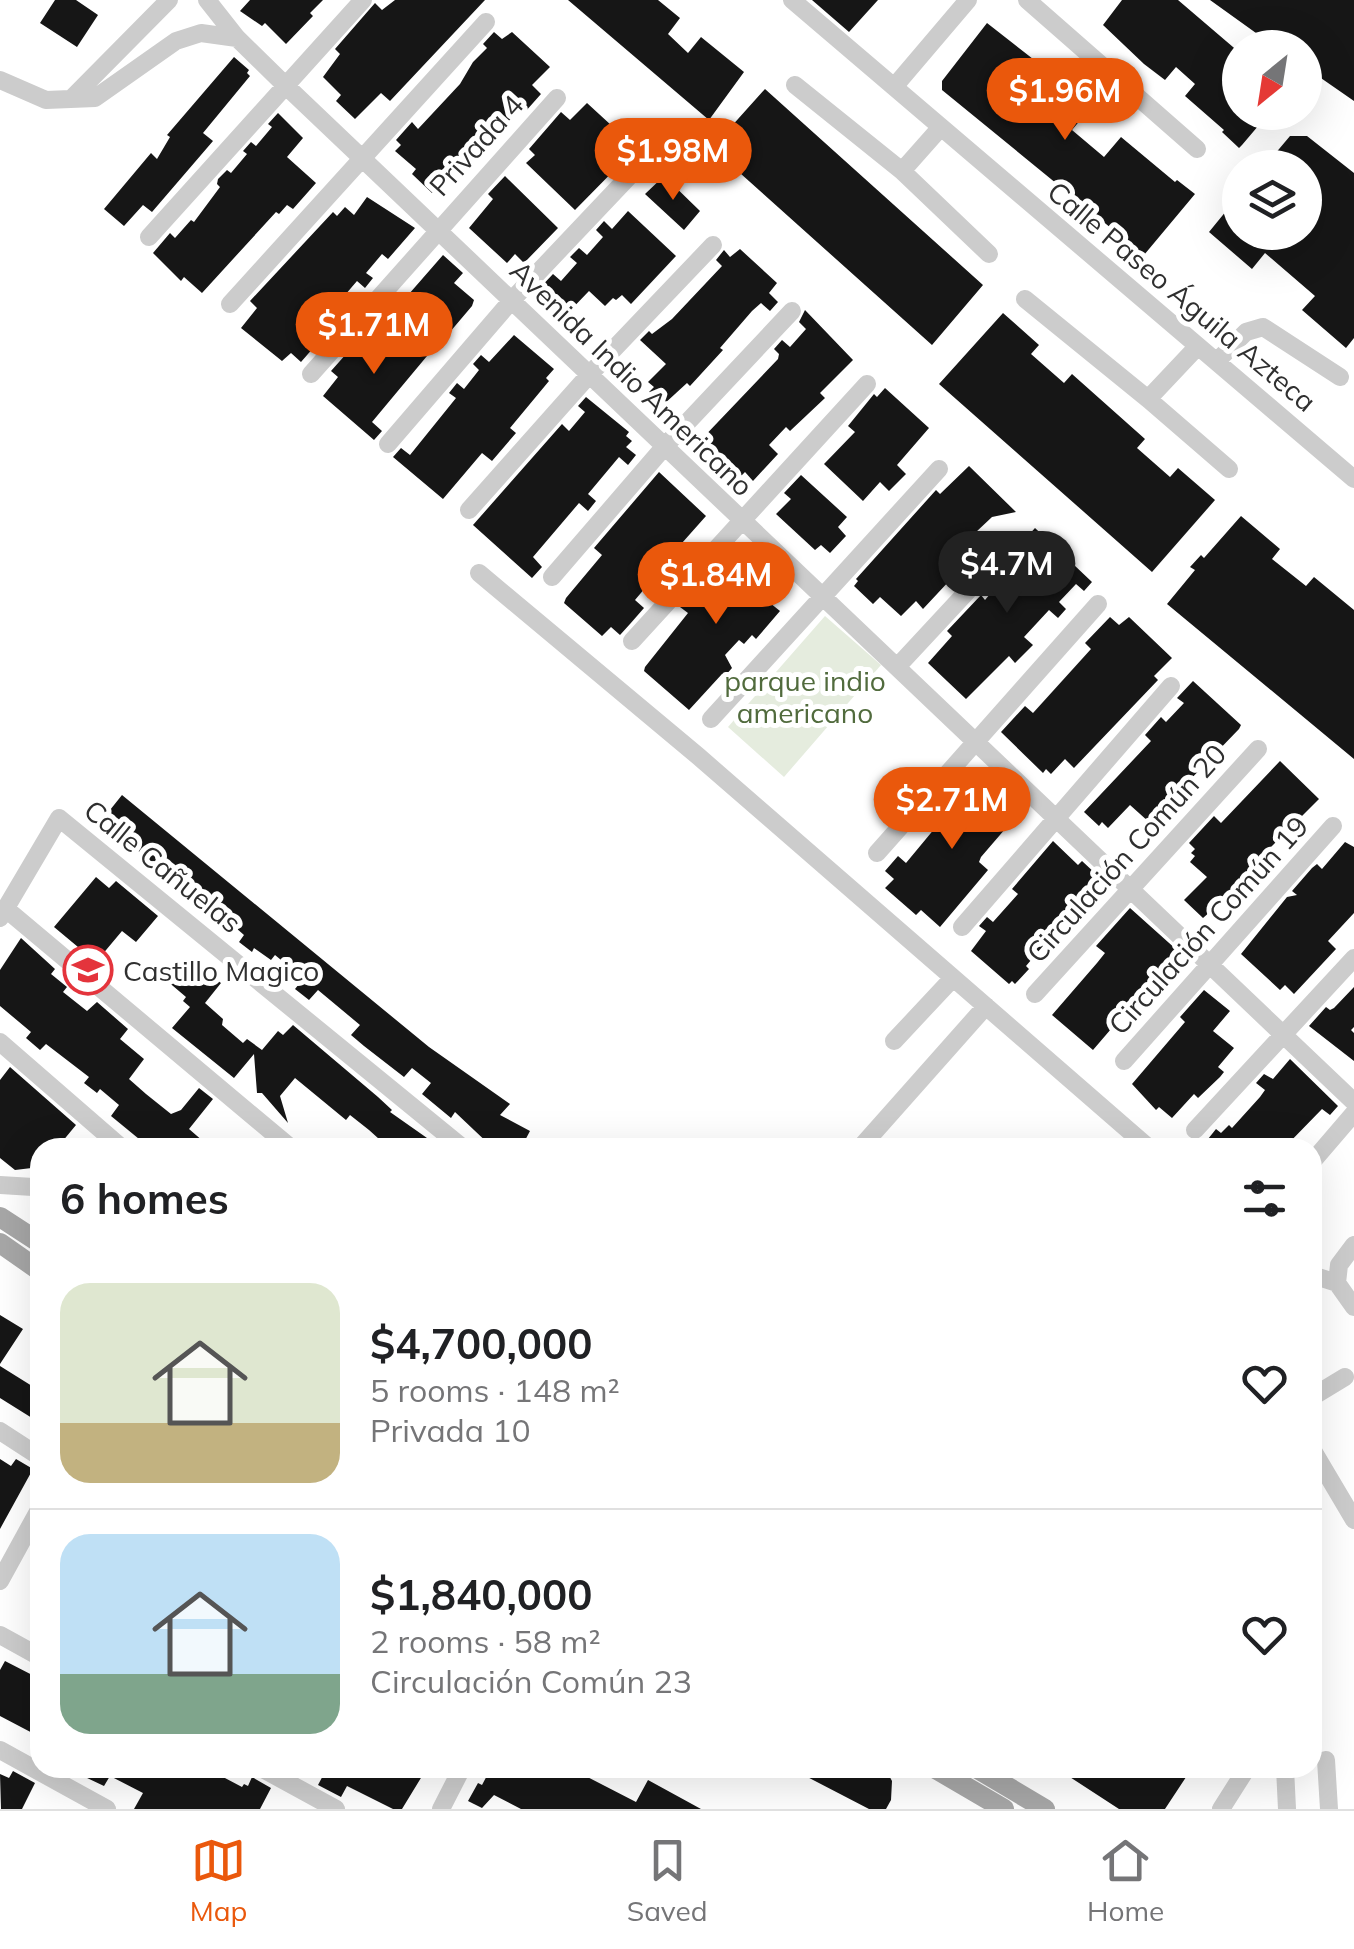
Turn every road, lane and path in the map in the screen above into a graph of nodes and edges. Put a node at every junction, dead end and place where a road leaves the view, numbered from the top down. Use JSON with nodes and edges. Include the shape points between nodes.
{"nodes":[{"id":1,"x":169,"y":0,"type":"edge"},
{"id":2,"x":362,"y":0,"type":"edge"},
{"id":3,"x":792,"y":0,"type":"edge"},
{"id":4,"x":968,"y":0,"type":"edge"},
{"id":5,"x":1028,"y":0,"type":"edge"},
{"id":6,"x":212,"y":2,"type":"edge"},
{"id":7,"x":486,"y":22,"type":"dead end"},
{"id":8,"x":237,"y":38,"type":"junction"},
{"id":9,"x":0,"y":80,"type":"edge"},
{"id":10,"x":285,"y":85,"type":"junction"},
{"id":11,"x":795,"y":85,"type":"dead end"},
{"id":12,"x":894,"y":87,"type":"junction"},
{"id":13,"x":71,"y":98,"type":"junction"},
{"id":14,"x":557,"y":98,"type":"dead end"},
{"id":15,"x":942,"y":128,"type":"junction"},
{"id":16,"x":1198,"y":149,"type":"dead end"},
{"id":17,"x":361,"y":158,"type":"junction"},
{"id":18,"x":636,"y":169,"type":"dead end"},
{"id":19,"x":902,"y":170,"type":"junction"},
{"id":20,"x":437,"y":230,"type":"junction"},
{"id":21,"x":149,"y":238,"type":"dead end"},
{"id":22,"x":713,"y":244,"type":"dead end"},
{"id":23,"x":989,"y":254,"type":"dead end"},
{"id":24,"x":1025,"y":299,"type":"dead end"},
{"id":25,"x":512,"y":300,"type":"junction"},
{"id":26,"x":230,"y":304,"type":"dead end"},
{"id":27,"x":792,"y":311,"type":"dead end"},
{"id":28,"x":1198,"y":346,"type":"junction"},
{"id":29,"x":1217,"y":361,"type":"junction"},
{"id":30,"x":311,"y":374,"type":"dead end"},
{"id":31,"x":590,"y":375,"type":"junction"},
{"id":32,"x":1340,"y":376,"type":"dead end"},
{"id":33,"x":867,"y":384,"type":"dead end"},
{"id":34,"x":1148,"y":399,"type":"junction"},
{"id":35,"x":388,"y":444,"type":"dead end"},
{"id":36,"x":664,"y":446,"type":"junction"},
{"id":37,"x":939,"y":469,"type":"dead end"},
{"id":38,"x":1229,"y":469,"type":"dead end"},
{"id":39,"x":1354,"y":479,"type":"edge"},
{"id":40,"x":470,"y":510,"type":"dead end"},
{"id":41,"x":741,"y":519,"type":"junction"},
{"id":42,"x":1014,"y":541,"type":"dead end"},
{"id":43,"x":479,"y":573,"type":"dead end"},
{"id":44,"x":552,"y":577,"type":"dead end"},
{"id":45,"x":822,"y":596,"type":"junction"},
{"id":46,"x":1098,"y":604,"type":"dead end"},
{"id":47,"x":632,"y":641,"type":"dead end"},
{"id":48,"x":897,"y":667,"type":"junction"},
{"id":49,"x":1171,"y":686,"type":"dead end"},
{"id":50,"x":711,"y":718,"type":"dead end"},
{"id":51,"x":975,"y":742,"type":"junction"},
{"id":52,"x":1258,"y":749,"type":"dead end"},
{"id":53,"x":1056,"y":818,"type":"junction"},
{"id":54,"x":1333,"y":826,"type":"dead end"},
{"id":55,"x":877,"y":853,"type":"dead end"},
{"id":56,"x":1130,"y":889,"type":"junction"},
{"id":57,"x":3,"y":913,"type":"edge"},
{"id":58,"x":962,"y":926,"type":"dead end"},
{"id":59,"x":1354,"y":958,"type":"edge"},
{"id":60,"x":1210,"y":964,"type":"junction"},
{"id":61,"x":953,"y":978,"type":"junction"},
{"id":62,"x":1036,"y":994,"type":"dead end"},
{"id":63,"x":986,"y":1006,"type":"junction"},
{"id":64,"x":1283,"y":1034,"type":"junction"},
{"id":65,"x":894,"y":1041,"type":"dead end"},
{"id":66,"x":0,"y":1042,"type":"edge"},
{"id":67,"x":1124,"y":1061,"type":"dead end"},
{"id":68,"x":1354,"y":1102,"type":"edge"},
{"id":69,"x":1354,"y":1113,"type":"edge"},
{"id":70,"x":1195,"y":1130,"type":"dead end"},
{"id":71,"x":110,"y":1138,"type":"edge"},
{"id":72,"x":279,"y":1138,"type":"edge"},
{"id":73,"x":451,"y":1138,"type":"edge"},
{"id":74,"x":869,"y":1138,"type":"edge"},
{"id":75,"x":1138,"y":1138,"type":"edge"},
{"id":76,"x":1322,"y":1150,"type":"edge"},
{"id":77,"x":0,"y":1185,"type":"edge"},
{"id":78,"x":30,"y":1186,"type":"edge"},
{"id":79,"x":0,"y":1218,"type":"edge"},
{"id":80,"x":30,"y":1237,"type":"edge"},
{"id":81,"x":0,"y":1243,"type":"edge"},
{"id":82,"x":1354,"y":1245,"type":"edge"},
{"id":83,"x":30,"y":1264,"type":"edge"},
{"id":84,"x":1338,"y":1274,"type":"junction"},
{"id":85,"x":1322,"y":1275,"type":"edge"},
{"id":86,"x":1354,"y":1307,"type":"edge"},
{"id":87,"x":1345,"y":1378,"type":"dead end"},
{"id":88,"x":1322,"y":1391,"type":"edge"},
{"id":89,"x":0,"y":1431,"type":"edge"},
{"id":90,"x":30,"y":1450,"type":"edge"},
{"id":91,"x":1322,"y":1462,"type":"edge"},
{"id":92,"x":1348,"y":1496,"type":"edge"},
{"id":93,"x":1354,"y":1520,"type":"edge"},
{"id":94,"x":30,"y":1524,"type":"edge"},
{"id":95,"x":3,"y":1568,"type":"edge"},
{"id":96,"x":0,"y":1636,"type":"edge"},
{"id":97,"x":30,"y":1652,"type":"edge"},
{"id":98,"x":0,"y":1750,"type":"edge"},
{"id":99,"x":1326,"y":1760,"type":"dead end"},
{"id":100,"x":30,"y":1767,"type":"edge"},
{"id":101,"x":51,"y":1778,"type":"edge"},
{"id":102,"x":279,"y":1778,"type":"edge"},
{"id":103,"x":457,"y":1778,"type":"edge"},
{"id":104,"x":951,"y":1778,"type":"edge"},
{"id":105,"x":993,"y":1778,"type":"edge"},
{"id":106,"x":1241,"y":1778,"type":"edge"},
{"id":107,"x":1286,"y":1778,"type":"edge"},
{"id":108,"x":1224,"y":1804,"type":"edge"},
{"id":109,"x":107,"y":1809,"type":"edge"},
{"id":110,"x":336,"y":1809,"type":"edge"},
{"id":111,"x":440,"y":1809,"type":"edge"},
{"id":112,"x":1004,"y":1809,"type":"edge"},
{"id":113,"x":1045,"y":1809,"type":"edge"},
{"id":114,"x":1245,"y":1809,"type":"edge"},
{"id":115,"x":1288,"y":1809,"type":"edge"},
{"id":116,"x":1329,"y":1809,"type":"edge"}],
"edges":[{"from":1,"to":13,"type":"street"},
{"from":2,"to":10,"type":"street"},
{"from":3,"to":12,"type":"street","name":"Calle Paseo Águila Azteca"},
{"from":4,"to":12,"type":"street"},
{"from":5,"to":16,"type":"street"},
{"from":6,"to":8,"type":"street","name":"Avenida Indio Americano"},
{"from":7,"to":17,"type":"street"},
{"from":8,"to":10,"type":"street","name":"Avenida Indio Americano"},
{"from":8,"to":13,"type":"street","via":[[200,33],[176,40],[95,98]]},
{"from":9,"to":13,"type":"street","via":[[46,100]]},
{"from":10,"to":17,"type":"street","name":"Avenida Indio Americano"},
{"from":10,"to":21,"type":"street"},
{"from":11,"to":19,"type":"street"},
{"from":12,"to":15,"type":"street","name":"Calle Paseo Águila Azteca"},
{"from":14,"to":20,"type":"street","name":"Privada 4"},
{"from":15,"to":19,"type":"street"},
{"from":15,"to":28,"type":"street","name":"Calle Paseo Águila Azteca"},
{"from":17,"to":20,"type":"street","name":"Avenida Indio Americano"},
{"from":17,"to":26,"type":"street"},
{"from":18,"to":25,"type":"street"},
{"from":19,"to":23,"type":"street"},
{"from":20,"to":25,"type":"street","name":"Avenida Indio Americano"},
{"from":20,"to":30,"type":"street","name":"Privada 4"},
{"from":22,"to":31,"type":"street"},
{"from":24,"to":34,"type":"street"},
{"from":25,"to":31,"type":"street","name":"Avenida Indio Americano"},
{"from":25,"to":35,"type":"street"},
{"from":27,"to":36,"type":"street"},
{"from":28,"to":29,"type":"street","name":"Calle Paseo Águila Azteca"},
{"from":28,"to":34,"type":"street"},
{"from":29,"to":32,"type":"street","via":[[1246,332],[1262,327]]},
{"from":29,"to":39,"type":"street","name":"Calle Paseo Águila Azteca"},
{"from":31,"to":36,"type":"street","name":"Avenida Indio Americano"},
{"from":31,"to":40,"type":"street"},
{"from":33,"to":41,"type":"street"},
{"from":34,"to":38,"type":"street"},
{"from":36,"to":41,"type":"street","name":"Avenida Indio Americano"},
{"from":36,"to":44,"type":"street"},
{"from":37,"to":45,"type":"street"},
{"from":41,"to":45,"type":"street","name":"Avenida Indio Americano"},
{"from":41,"to":47,"type":"street"},
{"from":42,"to":48,"type":"street"},
{"from":43,"to":61,"type":"street"},
{"from":45,"to":48,"type":"street","name":"Avenida Indio Americano"},
{"from":45,"to":50,"type":"street"},
{"from":46,"to":51,"type":"street"},
{"from":48,"to":51,"type":"street","name":"Avenida Indio Americano"},
{"from":49,"to":53,"type":"street"},
{"from":51,"to":53,"type":"street","name":"Avenida Indio Americano"},
{"from":51,"to":55,"type":"street"},
{"from":52,"to":56,"type":"street","name":"Circulación Común 20"},
{"from":53,"to":56,"type":"street","name":"Avenida Indio Americano"},
{"from":53,"to":58,"type":"street"},
{"from":54,"to":60,"type":"street","name":"Circulación Común 19"},
{"from":56,"to":60,"type":"street","name":"Avenida Indio Americano"},
{"from":56,"to":62,"type":"street","name":"Circulación Común 20"},
{"from":57,"to":72,"type":"street"},
{"from":57,"to":73,"type":"street","name":"Calle Cañuelas","via":[[60,818]]},
{"from":59,"to":64,"type":"street"},
{"from":60,"to":64,"type":"street","name":"Avenida Indio Americano"},
{"from":60,"to":67,"type":"street","name":"Circulación Común 19"},
{"from":61,"to":63,"type":"street"},
{"from":61,"to":65,"type":"street"},
{"from":63,"to":74,"type":"street"},
{"from":63,"to":75,"type":"street"},
{"from":64,"to":68,"type":"street","name":"Avenida Indio Americano"},
{"from":64,"to":70,"type":"street"},
{"from":66,"to":71,"type":"street"},
{"from":69,"to":76,"type":"street"},
{"from":77,"to":78,"type":"street"},
{"from":79,"to":80,"type":"main road"},
{"from":81,"to":83,"type":"main road"},
{"from":82,"to":84,"type":"street"},
{"from":84,"to":85,"type":"street"},
{"from":84,"to":86,"type":"street"},
{"from":87,"to":88,"type":"street"},
{"from":89,"to":90,"type":"street"},
{"from":91,"to":92,"type":"street"},
{"from":92,"to":93,"type":"street"},
{"from":94,"to":95,"type":"street"},
{"from":96,"to":97,"type":"street"},
{"from":98,"to":100,"type":"street"},
{"from":99,"to":116,"type":"street"},
{"from":101,"to":109,"type":"street"},
{"from":102,"to":110,"type":"street"},
{"from":103,"to":111,"type":"street"},
{"from":104,"to":112,"type":"main road"},
{"from":105,"to":113,"type":"main road"},
{"from":106,"to":108,"type":"street"},
{"from":107,"to":115,"type":"street"},
{"from":108,"to":114,"type":"street"}]}
